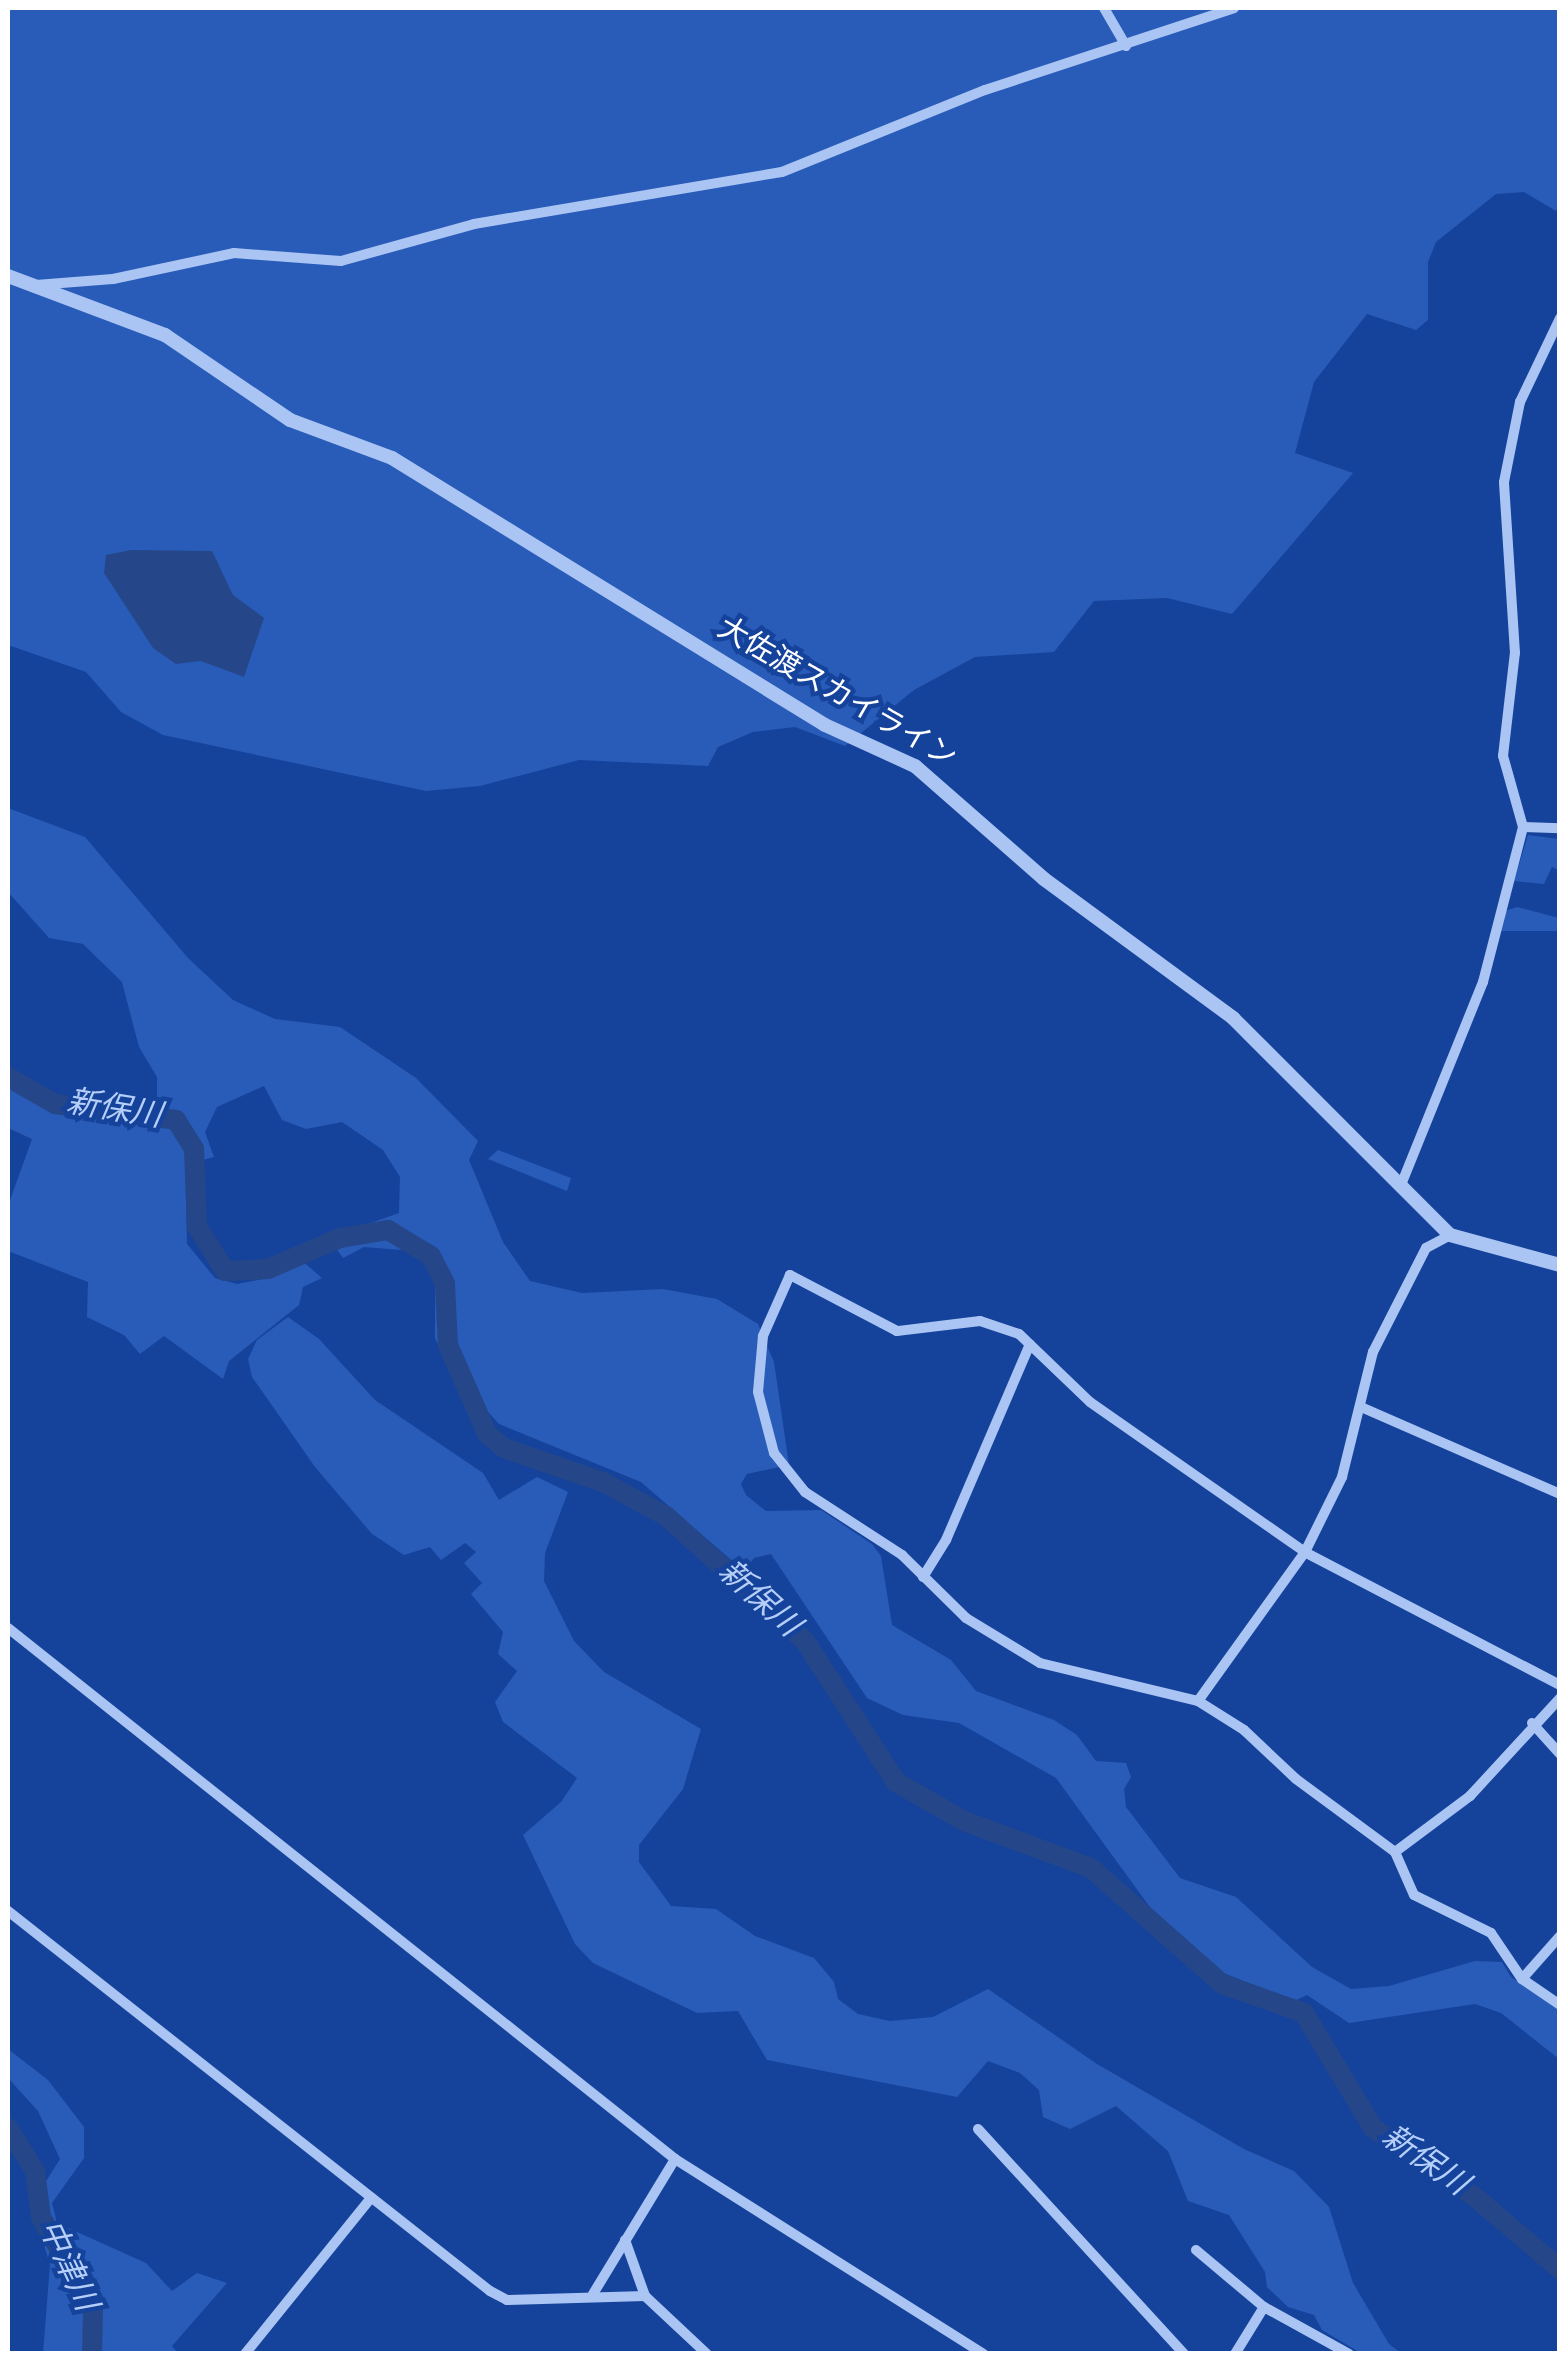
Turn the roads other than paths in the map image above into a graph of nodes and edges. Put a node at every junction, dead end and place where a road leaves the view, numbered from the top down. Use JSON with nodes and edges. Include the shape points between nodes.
{"nodes":[{"id":1,"x":1104,"y":8,"type":"edge"},
{"id":2,"x":1234,"y":8,"type":"edge"},
{"id":3,"x":1126,"y":46,"type":"junction"},
{"id":4,"x":8,"y":276,"type":"edge"},
{"id":5,"x":36,"y":285,"type":"junction"},
{"id":6,"x":1560,"y":318,"type":"edge"},
{"id":7,"x":1523,"y":826,"type":"junction"},
{"id":8,"x":1560,"y":828,"type":"edge"},
{"id":9,"x":1401,"y":1185,"type":"junction"},
{"id":10,"x":1450,"y":1235,"type":"junction"},
{"id":11,"x":1560,"y":1265,"type":"edge"},
{"id":12,"x":1030,"y":1344,"type":"junction"},
{"id":13,"x":1361,"y":1407,"type":"junction"},
{"id":14,"x":1560,"y":1494,"type":"edge"},
{"id":15,"x":1305,"y":1552,"type":"junction"},
{"id":16,"x":923,"y":1578,"type":"junction"},
{"id":17,"x":8,"y":1628,"type":"edge"},
{"id":18,"x":1560,"y":1685,"type":"edge"},
{"id":19,"x":1560,"y":1698,"type":"edge"},
{"id":20,"x":1198,"y":1701,"type":"junction"},
{"id":21,"x":1532,"y":1722,"type":"junction"},
{"id":22,"x":1560,"y":1754,"type":"edge"},
{"id":23,"x":1395,"y":1852,"type":"junction"},
{"id":24,"x":8,"y":1911,"type":"edge"},
{"id":25,"x":1560,"y":1936,"type":"edge"},
{"id":26,"x":1522,"y":1979,"type":"junction"},
{"id":27,"x":1560,"y":2005,"type":"edge"},
{"id":28,"x":978,"y":2129,"type":"dead end"},
{"id":29,"x":675,"y":2159,"type":"junction"},
{"id":30,"x":370,"y":2198,"type":"junction"},
{"id":31,"x":626,"y":2240,"type":"junction"},
{"id":32,"x":1196,"y":2250,"type":"dead end"},
{"id":33,"x":593,"y":2294,"type":"junction"},
{"id":34,"x":645,"y":2296,"type":"junction"},
{"id":35,"x":1264,"y":2307,"type":"junction"},
{"id":36,"x":245,"y":2354,"type":"edge"},
{"id":37,"x":707,"y":2354,"type":"edge"},
{"id":38,"x":984,"y":2354,"type":"edge"},
{"id":39,"x":1184,"y":2354,"type":"edge"},
{"id":40,"x":1235,"y":2354,"type":"edge"},
{"id":41,"x":1349,"y":2354,"type":"edge"}],
"edges":[{"from":1,"to":3,"type":"street"},
{"from":2,"to":3,"type":"street"},
{"from":3,"to":5,"type":"street","via":[[986,90],[782,172],[474,224],[341,261],[234,253],[113,279]]},
{"from":4,"to":5,"type":"street","name":"大佐渡スカイライン"},
{"from":5,"to":9,"type":"street","name":"大佐渡スカイライン","via":[[165,336],[290,420],[392,458],[824,725],[925,773],[1044,879],[1233,1018]]},
{"from":6,"to":7,"type":"street","via":[[1520,402],[1504,482],[1515,653],[1502,756]]},
{"from":7,"to":8,"type":"street"},
{"from":7,"to":9,"type":"street","via":[[1483,982]]},
{"from":9,"to":10,"type":"street","name":"大佐渡スカイライン"},
{"from":10,"to":11,"type":"street"},
{"from":10,"to":13,"type":"street","via":[[1426,1248],[1372,1352]]},
{"from":12,"to":15,"type":"street","via":[[1090,1402]]},
{"from":12,"to":16,"type":"street","via":[[946,1540]]},
{"from":12,"to":16,"type":"street","via":[[980,1321],[897,1331],[790,1275],[757,1364],[763,1425],[774,1453],[805,1492],[902,1555]]},
{"from":13,"to":14,"type":"street"},
{"from":13,"to":15,"type":"street","via":[[1342,1477]]},
{"from":15,"to":18,"type":"street"},
{"from":15,"to":20,"type":"street"},
{"from":16,"to":20,"type":"street","via":[[966,1618],[1040,1663]]},
{"from":17,"to":29,"type":"street"},
{"from":19,"to":21,"type":"street"},
{"from":20,"to":23,"type":"street"},
{"from":21,"to":22,"type":"street"},
{"from":21,"to":23,"type":"street","via":[[1470,1796]]},
{"from":23,"to":26,"type":"street","via":[[1414,1895],[1491,1934]]},
{"from":24,"to":30,"type":"street"},
{"from":25,"to":26,"type":"street"},
{"from":26,"to":27,"type":"street"},
{"from":28,"to":39,"type":"street"},
{"from":29,"to":31,"type":"street"},
{"from":29,"to":38,"type":"street"},
{"from":30,"to":33,"type":"street","via":[[507,2300]]},
{"from":30,"to":36,"type":"street"},
{"from":31,"to":33,"type":"street"},
{"from":31,"to":34,"type":"street"},
{"from":32,"to":35,"type":"street"},
{"from":33,"to":34,"type":"street"},
{"from":34,"to":37,"type":"street"},
{"from":35,"to":40,"type":"street"},
{"from":35,"to":41,"type":"street"}]}
